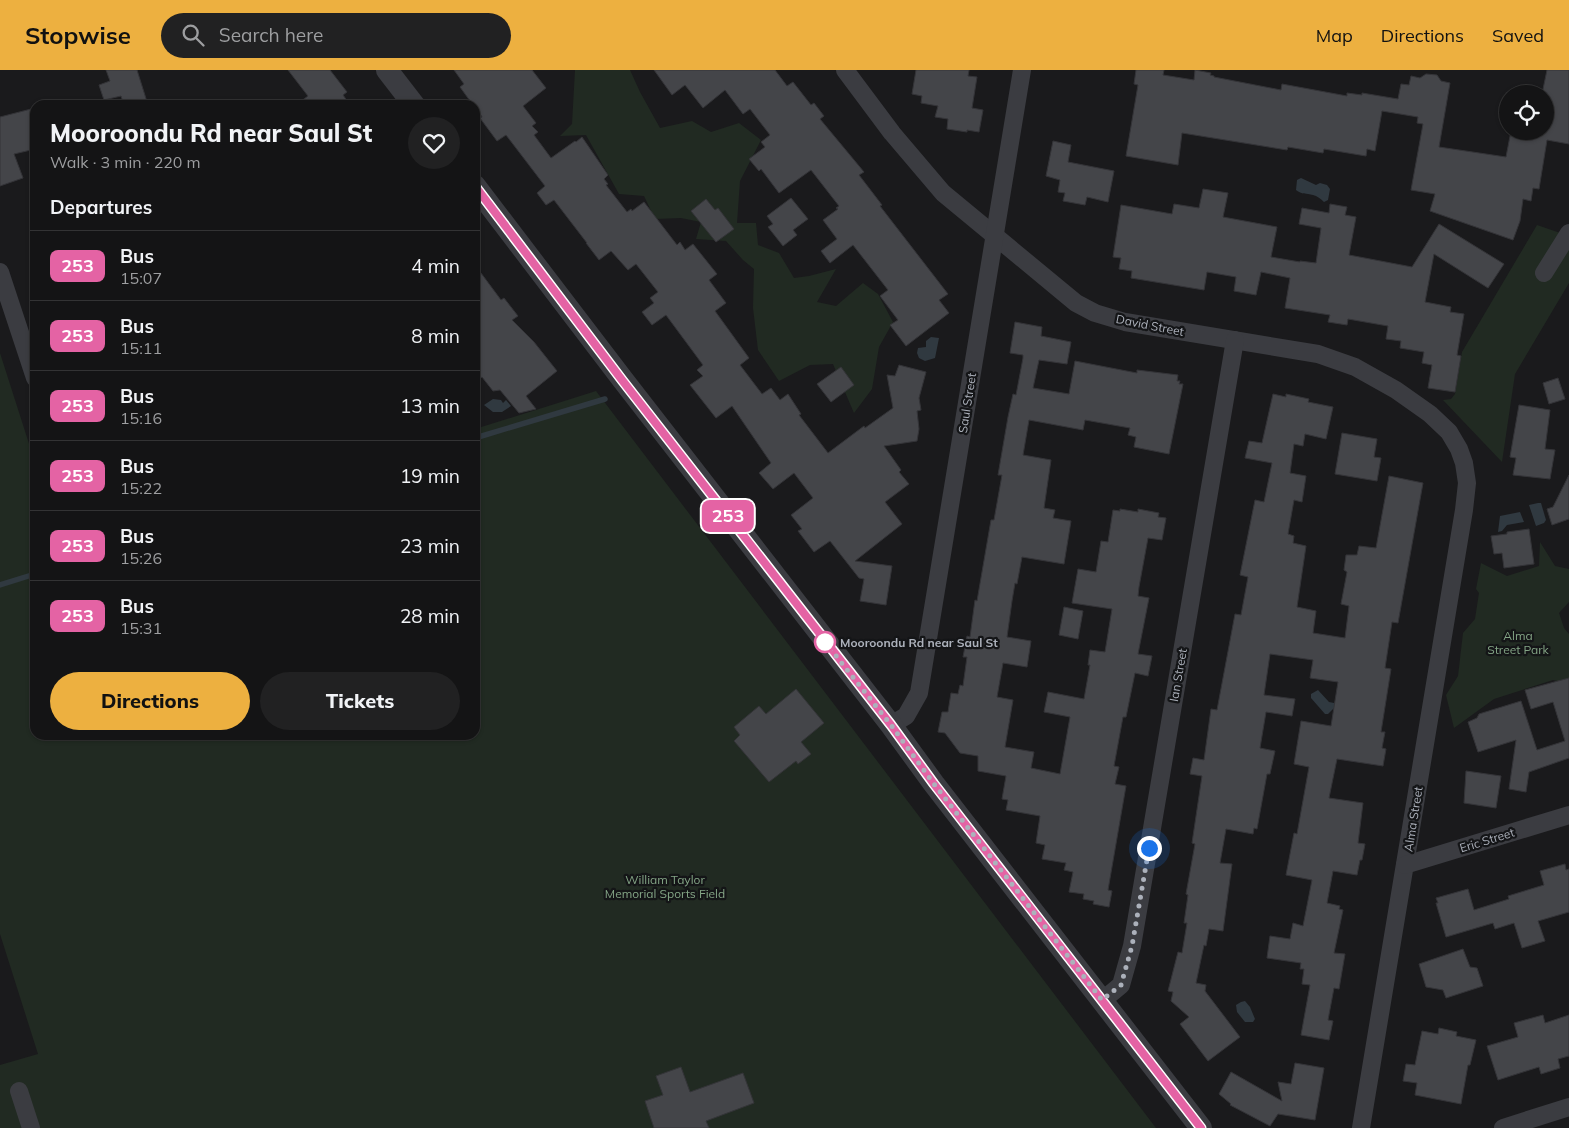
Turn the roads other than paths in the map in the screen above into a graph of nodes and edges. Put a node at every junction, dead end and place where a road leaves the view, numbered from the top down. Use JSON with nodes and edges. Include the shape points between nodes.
{"nodes":[{"id":1,"x":387,"y":70,"type":"edge"},
{"id":2,"x":845,"y":70,"type":"edge"},
{"id":3,"x":1022,"y":70,"type":"edge"},
{"id":4,"x":410,"y":100,"type":"edge"},
{"id":5,"x":480,"y":193,"type":"edge"},
{"id":6,"x":1569,"y":233,"type":"edge"},
{"id":7,"x":994,"y":236,"type":"junction"},
{"id":8,"x":0,"y":272,"type":"edge"},
{"id":9,"x":1544,"y":273,"type":"dead end"},
{"id":10,"x":1235,"y":340,"type":"junction"},
{"id":11,"x":30,"y":363,"type":"edge"},
{"id":12,"x":1464,"y":510,"type":"joint"},
{"id":13,"x":891,"y":725,"type":"junction"},
{"id":14,"x":1569,"y":815,"type":"edge"},
{"id":15,"x":1405,"y":864,"type":"junction"},
{"id":16,"x":1102,"y":1000,"type":"junction"},
{"id":17,"x":19,"y":1091,"type":"dead end"},
{"id":18,"x":1569,"y":1107,"type":"edge"},
{"id":19,"x":31,"y":1128,"type":"edge"},
{"id":20,"x":1201,"y":1128,"type":"edge"},
{"id":21,"x":1361,"y":1128,"type":"edge"},
{"id":22,"x":1503,"y":1128,"type":"edge"}],
"edges":[{"from":1,"to":4,"type":"street"},
{"from":2,"to":7,"type":"street","name":"David Street","via":[[943,193]]},
{"from":3,"to":7,"type":"street","name":"Saul Street"},
{"from":5,"to":13,"type":"street"},
{"from":6,"to":9,"type":"street"},
{"from":7,"to":10,"type":"street","name":"David Street","via":[[1076,303],[1094,312],[1125,322]]},
{"from":7,"to":13,"type":"street","name":"Saul Street","via":[[919,692],[906,716]]},
{"from":8,"to":11,"type":"street"},
{"from":10,"to":12,"type":"street","name":"David Street","via":[[1318,354],[1355,367],[1430,414],[1449,432],[1464,463],[1467,483]]},
{"from":10,"to":16,"type":"street","name":"Ian Street","via":[[1132,946],[1121,985]]},
{"from":12,"to":15,"type":"street","name":"Alma Street"},
{"from":13,"to":16,"type":"street"},
{"from":14,"to":15,"type":"street","name":"Eric Street"},
{"from":15,"to":21,"type":"street","name":"Alma Street"},
{"from":16,"to":20,"type":"street"},
{"from":17,"to":19,"type":"street"},
{"from":18,"to":22,"type":"street"}]}
